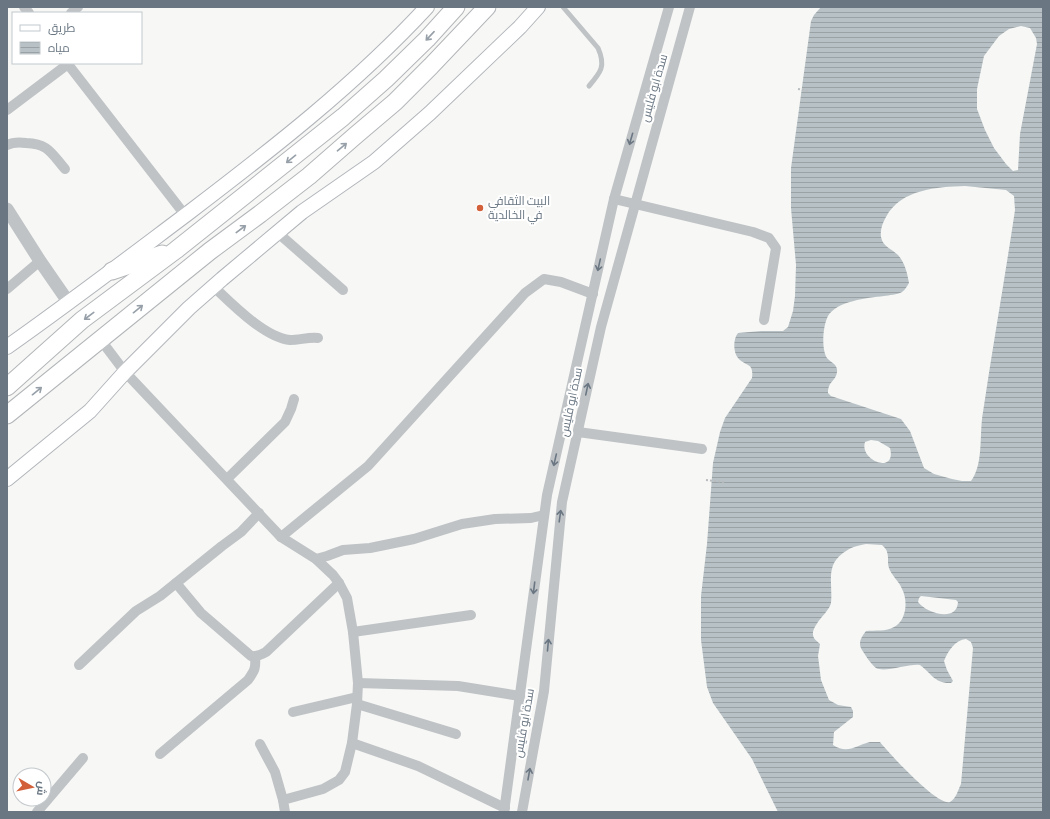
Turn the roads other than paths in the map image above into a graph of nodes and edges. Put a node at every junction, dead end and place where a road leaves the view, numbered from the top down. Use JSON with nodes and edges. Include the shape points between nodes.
{"nodes":[{"id":1,"x":427,"y":7,"type":"edge"},
{"id":2,"x":456,"y":7,"type":"edge"},
{"id":3,"x":487,"y":7,"type":"edge"},
{"id":4,"x":538,"y":7,"type":"edge"},
{"id":5,"x":563,"y":7,"type":"edge"},
{"id":6,"x":669,"y":7,"type":"edge"},
{"id":7,"x":690,"y":7,"type":"edge"},
{"id":8,"x":67,"y":64,"type":"edge"},
{"id":9,"x":69,"y":64,"type":"edge"},
{"id":10,"x":588,"y":86,"type":"dead end"},
{"id":11,"x":7,"y":110,"type":"edge"},
{"id":12,"x":343,"y":117,"type":"junction"},
{"id":13,"x":356,"y":135,"type":"junction"},
{"id":14,"x":7,"y":145,"type":"edge"},
{"id":15,"x":65,"y":169,"type":"dead end"},
{"id":16,"x":614,"y":199,"type":"junction"},
{"id":17,"x":635,"y":204,"type":"junction"},
{"id":18,"x":7,"y":209,"type":"edge"},
{"id":19,"x":185,"y":215,"type":"junction"},
{"id":20,"x":278,"y":233,"type":"junction"},
{"id":21,"x":176,"y":250,"type":"junction"},
{"id":22,"x":40,"y":261,"type":"junction"},
{"id":23,"x":112,"y":271,"type":"junction"},
{"id":24,"x":214,"y":287,"type":"junction"},
{"id":25,"x":7,"y":289,"type":"edge"},
{"id":26,"x":343,"y":290,"type":"dead end"},
{"id":27,"x":593,"y":294,"type":"junction"},
{"id":28,"x":69,"y":303,"type":"junction"},
{"id":29,"x":764,"y":320,"type":"dead end"},
{"id":30,"x":318,"y":338,"type":"dead end"},
{"id":31,"x":100,"y":339,"type":"junction"},
{"id":32,"x":7,"y":347,"type":"edge"},
{"id":33,"x":125,"y":372,"type":"junction"},
{"id":34,"x":7,"y":387,"type":"edge"},
{"id":35,"x":294,"y":399,"type":"dead end"},
{"id":36,"x":7,"y":415,"type":"edge"},
{"id":37,"x":578,"y":432,"type":"junction"},
{"id":38,"x":702,"y":449,"type":"dead end"},
{"id":39,"x":7,"y":479,"type":"edge"},
{"id":40,"x":228,"y":479,"type":"junction"},
{"id":41,"x":259,"y":514,"type":"junction"},
{"id":42,"x":544,"y":514,"type":"junction"},
{"id":43,"x":281,"y":537,"type":"junction"},
{"id":44,"x":316,"y":559,"type":"junction"},
{"id":45,"x":339,"y":582,"type":"junction"},
{"id":46,"x":176,"y":583,"type":"junction"},
{"id":47,"x":471,"y":615,"type":"dead end"},
{"id":48,"x":353,"y":632,"type":"junction"},
{"id":49,"x":255,"y":656,"type":"junction"},
{"id":50,"x":79,"y":665,"type":"dead end"},
{"id":51,"x":358,"y":683,"type":"junction"},
{"id":52,"x":520,"y":696,"type":"junction"},
{"id":53,"x":357,"y":701,"type":"junction"},
{"id":54,"x":293,"y":712,"type":"dead end"},
{"id":55,"x":456,"y":734,"type":"dead end"},
{"id":56,"x":352,"y":743,"type":"junction"},
{"id":57,"x":260,"y":744,"type":"dead end"},
{"id":58,"x":160,"y":754,"type":"dead end"},
{"id":59,"x":83,"y":758,"type":"dead end"},
{"id":60,"x":284,"y":800,"type":"junction"},
{"id":61,"x":505,"y":810,"type":"edge"},
{"id":62,"x":37,"y":812,"type":"edge"},
{"id":63,"x":284,"y":812,"type":"edge"},
{"id":64,"x":522,"y":812,"type":"edge"}],
"edges":[{"from":1,"to":19,"type":"main road","via":[[332,99]]},
{"from":2,"to":12,"type":"highway","one_way":true,"via":[[427,39]]},
{"from":3,"to":13,"type":"highway","via":[[395,102]]},
{"from":4,"to":20,"type":"main road","via":[[425,118],[374,162],[302,212]]},
{"from":5,"to":10,"type":"lane","via":[[598,48],[601,56],[603,64],[600,73]]},
{"from":6,"to":16,"type":"street","name":"سدة ابو فليس","one_way":true},
{"from":7,"to":17,"type":"street","name":"سدة ابو فليس"},
{"from":8,"to":11,"type":"street"},
{"from":9,"to":19,"type":"street"},
{"from":12,"to":13,"type":"highway"},
{"from":12,"to":21,"type":"highway","one_way":true},
{"from":31,"to":13,"type":"highway","one_way":true,"via":[[272,205]]},
{"from":14,"to":15,"type":"street","via":[[18,142],[44,146]]},
{"from":16,"to":17,"type":"street"},
{"from":16,"to":27,"type":"street","name":"سدة ابو فليس","one_way":true},
{"from":17,"to":29,"type":"street","via":[[769,238],[776,248]]},
{"from":37,"to":17,"type":"street","name":"سدة ابو فليس","one_way":true,"via":[[601,327]]},
{"from":18,"to":22,"type":"street"},
{"from":19,"to":23,"type":"main road"},
{"from":20,"to":24,"type":"main road"},
{"from":20,"to":26,"type":"street"},
{"from":21,"to":23,"type":"highway"},
{"from":21,"to":34,"type":"highway","one_way":true,"via":[[82,320]]},
{"from":22,"to":25,"type":"street"},
{"from":22,"to":28,"type":"street"},
{"from":23,"to":28,"type":"main road"},
{"from":24,"to":30,"type":"street","via":[[258,326],[275,335],[290,340]]},
{"from":24,"to":33,"type":"main road"},
{"from":27,"to":42,"type":"street","name":"سدة ابو فليس","one_way":true},
{"from":27,"to":43,"type":"street","via":[[561,282],[544,279],[525,293],[368,466]]},
{"from":28,"to":32,"type":"main road"},
{"from":31,"to":33,"type":"street"},
{"from":36,"to":31,"type":"highway","one_way":true},
{"from":33,"to":39,"type":"main road","via":[[90,411]]},
{"from":33,"to":40,"type":"street"},
{"from":35,"to":40,"type":"street","via":[[285,422]]},
{"from":37,"to":38,"type":"street"},
{"from":64,"to":37,"type":"street","name":"سدة ابو فليس","one_way":true,"via":[[544,691],[562,502]]},
{"from":40,"to":41,"type":"street"},
{"from":41,"to":43,"type":"street"},
{"from":41,"to":46,"type":"street","via":[[241,532]]},
{"from":42,"to":44,"type":"street","via":[[531,518],[495,519],[462,524],[414,540],[343,550]]},
{"from":42,"to":52,"type":"street","name":"سدة ابو فليس","one_way":true},
{"from":43,"to":44,"type":"street"},
{"from":44,"to":45,"type":"street"},
{"from":45,"to":48,"type":"street","via":[[347,598]]},
{"from":45,"to":49,"type":"street","via":[[266,652]]},
{"from":46,"to":49,"type":"street","via":[[201,613],[251,656]]},
{"from":46,"to":50,"type":"street","via":[[136,611]]},
{"from":47,"to":48,"type":"street"},
{"from":48,"to":51,"type":"street"},
{"from":49,"to":58,"type":"street","via":[[256,667],[248,680]]},
{"from":51,"to":52,"type":"street","via":[[458,686]]},
{"from":51,"to":53,"type":"street"},
{"from":52,"to":61,"type":"street","name":"سدة ابو فليس"},
{"from":53,"to":54,"type":"street"},
{"from":53,"to":55,"type":"street"},
{"from":53,"to":56,"type":"street"},
{"from":56,"to":60,"type":"street","via":[[345,772],[339,780],[323,789]]},
{"from":56,"to":61,"type":"street","via":[[418,766]]},
{"from":57,"to":60,"type":"street","via":[[275,772]]},
{"from":59,"to":62,"type":"street"},
{"from":60,"to":63,"type":"street"}]}
